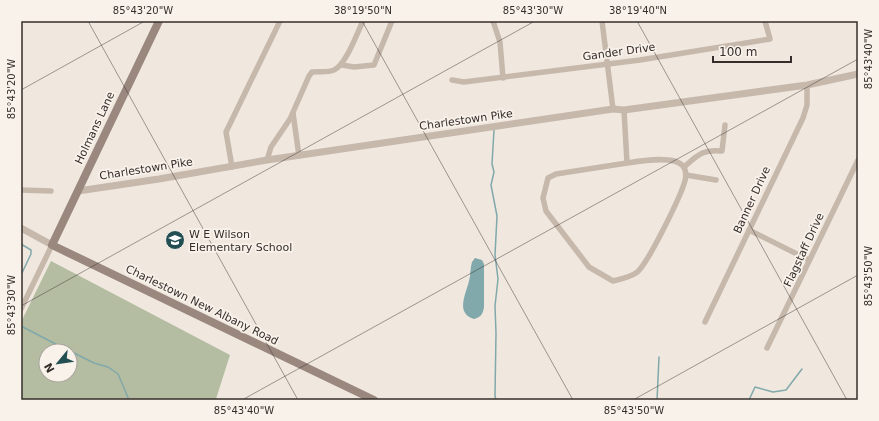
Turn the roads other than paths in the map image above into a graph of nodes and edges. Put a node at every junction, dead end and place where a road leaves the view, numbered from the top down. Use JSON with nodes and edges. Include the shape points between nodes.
{"nodes":[{"id":1,"x":158,"y":21,"type":"edge"},
{"id":2,"x":280,"y":21,"type":"edge"},
{"id":3,"x":363,"y":21,"type":"edge"},
{"id":4,"x":392,"y":21,"type":"edge"},
{"id":5,"x":493,"y":21,"type":"edge"},
{"id":6,"x":602,"y":21,"type":"edge"},
{"id":7,"x":765,"y":21,"type":"edge"},
{"id":8,"x":607,"y":64,"type":"junction"},
{"id":9,"x":342,"y":65,"type":"junction"},
{"id":10,"x":858,"y":74,"type":"edge"},
{"id":11,"x":503,"y":78,"type":"junction"},
{"id":12,"x":452,"y":80,"type":"dead end"},
{"id":13,"x":807,"y":86,"type":"junction"},
{"id":14,"x":613,"y":109,"type":"junction"},
{"id":15,"x":624,"y":110,"type":"junction"},
{"id":16,"x":292,"y":112,"type":"junction"},
{"id":17,"x":725,"y":125,"type":"dead end"},
{"id":18,"x":299,"y":156,"type":"junction"},
{"id":19,"x":267,"y":160,"type":"junction"},
{"id":20,"x":858,"y":160,"type":"edge"},
{"id":21,"x":627,"y":163,"type":"junction"},
{"id":22,"x":232,"y":167,"type":"junction"},
{"id":23,"x":684,"y":167,"type":"junction"},
{"id":24,"x":686,"y":175,"type":"junction"},
{"id":25,"x":716,"y":180,"type":"dead end"},
{"id":26,"x":21,"y":190,"type":"edge"},
{"id":27,"x":51,"y":191,"type":"dead end"},
{"id":28,"x":78,"y":191,"type":"junction"},
{"id":29,"x":21,"y":228,"type":"edge"},
{"id":30,"x":749,"y":230,"type":"junction"},
{"id":31,"x":52,"y":245,"type":"junction"},
{"id":32,"x":810,"y":260,"type":"junction"},
{"id":33,"x":21,"y":309,"type":"edge"},
{"id":34,"x":705,"y":322,"type":"dead end"},
{"id":35,"x":767,"y":348,"type":"dead end"},
{"id":36,"x":374,"y":400,"type":"edge"}],
"edges":[{"from":1,"to":28,"type":"main road","name":"Holmans Lane"},
{"from":2,"to":22,"type":"street","via":[[226,132]]},
{"from":3,"to":9,"type":"street"},
{"from":4,"to":9,"type":"street","via":[[374,65]]},
{"from":5,"to":11,"type":"street","via":[[500,42]]},
{"from":6,"to":8,"type":"street"},
{"from":7,"to":8,"type":"street","name":"Gander Drive","via":[[770,39]]},
{"from":8,"to":11,"type":"street","name":"Gander Drive"},
{"from":8,"to":14,"type":"street"},
{"from":9,"to":16,"type":"street","via":[[325,72],[312,72]]},
{"from":10,"to":13,"type":"street","name":"Charlestown Pike"},
{"from":11,"to":12,"type":"street","name":"Gander Drive","via":[[464,82]]},
{"from":13,"to":15,"type":"street","name":"Charlestown Pike"},
{"from":13,"to":30,"type":"street","name":"Banner Drive","via":[[807,105],[803,118]]},
{"from":14,"to":15,"type":"street","name":"Charlestown Pike"},
{"from":14,"to":18,"type":"street","name":"Charlestown Pike"},
{"from":15,"to":21,"type":"street"},
{"from":16,"to":18,"type":"street"},
{"from":16,"to":19,"type":"street","via":[[271,147]]},
{"from":17,"to":23,"type":"street","via":[[722,151],[705,151]]},
{"from":18,"to":19,"type":"street","name":"Charlestown Pike"},
{"from":19,"to":22,"type":"street","name":"Charlestown Pike"},
{"from":20,"to":32,"type":"street","name":"Flagstaff Drive"},
{"from":21,"to":23,"type":"street","via":[[662,160],[678,162]]},
{"from":21,"to":24,"type":"street","via":[[556,174],[548,178],[543,198],[546,211],[589,267],[613,281],[637,273],[645,264],[666,224]]},
{"from":22,"to":28,"type":"street","name":"Charlestown Pike"},
{"from":23,"to":24,"type":"street"},
{"from":24,"to":25,"type":"street"},
{"from":26,"to":27,"type":"street"},
{"from":28,"to":31,"type":"main road","name":"Holmans Lane"},
{"from":29,"to":31,"type":"street","name":"Charlestown New Albany Road"},
{"from":30,"to":32,"type":"street"},
{"from":30,"to":34,"type":"street","name":"Banner Drive"},
{"from":31,"to":33,"type":"street"},
{"from":31,"to":36,"type":"main road","name":"Charlestown New Albany Road"},
{"from":32,"to":35,"type":"street","name":"Flagstaff Drive"}]}
